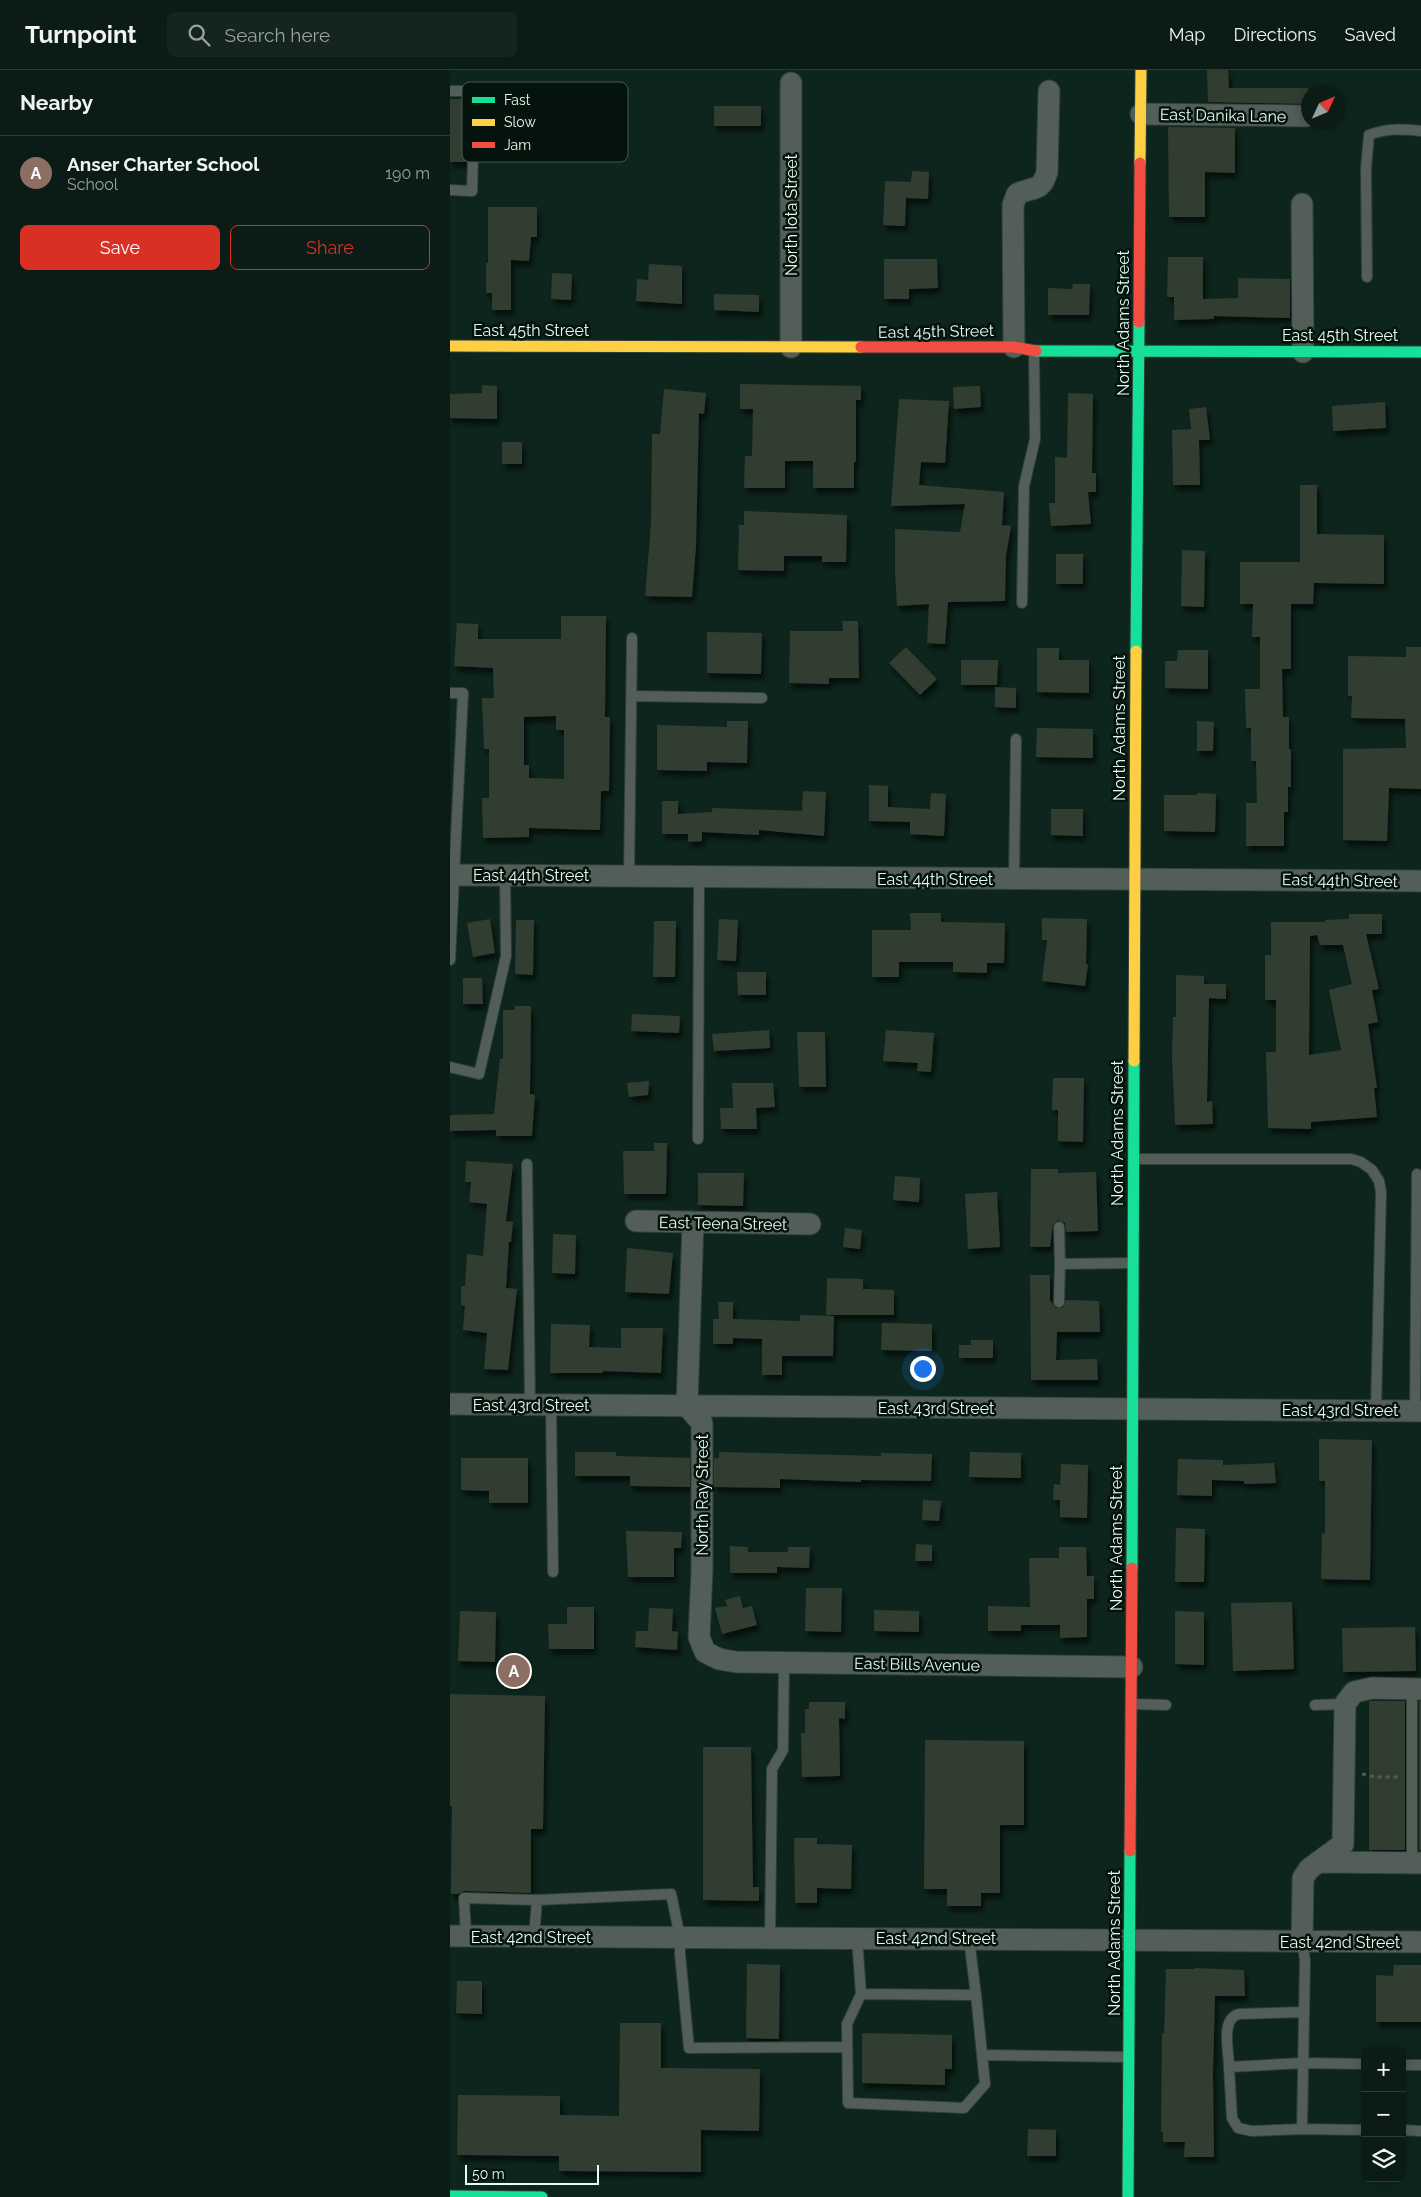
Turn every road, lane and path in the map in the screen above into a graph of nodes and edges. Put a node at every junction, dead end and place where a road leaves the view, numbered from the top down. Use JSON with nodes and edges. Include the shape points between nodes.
{"nodes":[{"id":1,"x":1141,"y":70,"type":"edge"},
{"id":2,"x":791,"y":83,"type":"dead end"},
{"id":3,"x":1049,"y":90,"type":"dead end"},
{"id":4,"x":1141,"y":114,"type":"junction"},
{"id":5,"x":1301,"y":116,"type":"edge"},
{"id":6,"x":1421,"y":131,"type":"edge"},
{"id":7,"x":473,"y":162,"type":"edge"},
{"id":8,"x":450,"y":190,"type":"edge"},
{"id":9,"x":1302,"y":204,"type":"dead end"},
{"id":10,"x":1366,"y":277,"type":"dead end"},
{"id":11,"x":450,"y":346,"type":"edge"},
{"id":12,"x":791,"y":347,"type":"junction"},
{"id":13,"x":1024,"y":349,"type":"junction"},
{"id":14,"x":1140,"y":351,"type":"junction"},
{"id":15,"x":1303,"y":352,"type":"junction"},
{"id":16,"x":1421,"y":352,"type":"edge"},
{"id":17,"x":1022,"y":603,"type":"dead end"},
{"id":18,"x":632,"y":638,"type":"dead end"},
{"id":19,"x":450,"y":693,"type":"edge"},
{"id":20,"x":631,"y":696,"type":"junction"},
{"id":21,"x":762,"y":698,"type":"dead end"},
{"id":22,"x":1016,"y":739,"type":"dead end"},
{"id":23,"x":451,"y":875,"type":"edge"},
{"id":24,"x":505,"y":875,"type":"junction"},
{"id":25,"x":629,"y":876,"type":"junction"},
{"id":26,"x":699,"y":876,"type":"junction"},
{"id":27,"x":1014,"y":878,"type":"junction"},
{"id":28,"x":1134,"y":878,"type":"junction"},
{"id":29,"x":1421,"y":881,"type":"edge"},
{"id":30,"x":450,"y":960,"type":"edge"},
{"id":31,"x":450,"y":1067,"type":"edge"},
{"id":32,"x":698,"y":1139,"type":"dead end"},
{"id":33,"x":1133,"y":1159,"type":"junction"},
{"id":34,"x":527,"y":1164,"type":"dead end"},
{"id":35,"x":1417,"y":1174,"type":"dead end"},
{"id":36,"x":636,"y":1221,"type":"dead end"},
{"id":37,"x":693,"y":1222,"type":"junction"},
{"id":38,"x":810,"y":1224,"type":"dead end"},
{"id":39,"x":1058,"y":1227,"type":"dead end"},
{"id":40,"x":1133,"y":1263,"type":"junction"},
{"id":41,"x":1060,"y":1264,"type":"junction"},
{"id":42,"x":1059,"y":1302,"type":"dead end"},
{"id":43,"x":450,"y":1404,"type":"edge"},
{"id":44,"x":541,"y":1405,"type":"junction"},
{"id":45,"x":687,"y":1406,"type":"junction"},
{"id":46,"x":1133,"y":1409,"type":"junction"},
{"id":47,"x":1376,"y":1410,"type":"junction"},
{"id":48,"x":1418,"y":1411,"type":"edge"},
{"id":49,"x":553,"y":1572,"type":"dead end"},
{"id":50,"x":705,"y":1652,"type":"joint"},
{"id":51,"x":784,"y":1663,"type":"junction"},
{"id":52,"x":1132,"y":1667,"type":"junction"},
{"id":53,"x":1416,"y":1688,"type":"edge"},
{"id":54,"x":1350,"y":1698,"type":"junction"},
{"id":55,"x":1131,"y":1704,"type":"junction"},
{"id":56,"x":1166,"y":1705,"type":"dead end"},
{"id":57,"x":1315,"y":1705,"type":"dead end"},
{"id":58,"x":1354,"y":1774,"type":"dead end"},
{"id":59,"x":1402,"y":1777,"type":"dead end"},
{"id":60,"x":1318,"y":1862,"type":"junction"},
{"id":61,"x":1416,"y":1863,"type":"edge"},
{"id":62,"x":537,"y":1900,"type":"junction"},
{"id":63,"x":458,"y":1936,"type":"edge"},
{"id":64,"x":534,"y":1937,"type":"junction"},
{"id":65,"x":680,"y":1937,"type":"junction"},
{"id":66,"x":770,"y":1938,"type":"junction"},
{"id":67,"x":857,"y":1938,"type":"junction"},
{"id":68,"x":969,"y":1939,"type":"junction"},
{"id":69,"x":1130,"y":1940,"type":"junction"},
{"id":70,"x":1302,"y":1942,"type":"junction"},
{"id":71,"x":1421,"y":1942,"type":"edge"},
{"id":72,"x":862,"y":1994,"type":"junction"},
{"id":73,"x":976,"y":1995,"type":"junction"},
{"id":74,"x":1304,"y":2012,"type":"junction"},
{"id":75,"x":847,"y":2048,"type":"junction"},
{"id":76,"x":982,"y":2055,"type":"junction"},
{"id":77,"x":1128,"y":2056,"type":"junction"},
{"id":78,"x":1303,"y":2063,"type":"junction"},
{"id":79,"x":1361,"y":2064,"type":"edge"},
{"id":80,"x":1406,"y":2065,"type":"edge"},
{"id":81,"x":1421,"y":2065,"type":"edge"},
{"id":82,"x":1229,"y":2067,"type":"junction"},
{"id":83,"x":1302,"y":2129,"type":"junction"},
{"id":84,"x":1361,"y":2130,"type":"edge"},
{"id":85,"x":1406,"y":2130,"type":"edge"},
{"id":86,"x":1421,"y":2131,"type":"edge"},
{"id":87,"x":450,"y":2196,"type":"edge"},
{"id":88,"x":542,"y":2197,"type":"edge"},
{"id":89,"x":1128,"y":2197,"type":"edge"}],
"edges":[{"from":1,"to":4,"type":"street","name":"North Adams Street"},
{"from":2,"to":12,"type":"street","name":"North Iota Street"},
{"from":3,"to":13,"type":"street","via":[[1044,183],[1036,189],[1017,194],[1013,205]]},
{"from":4,"to":5,"type":"street","name":"East Danika Lane"},
{"from":4,"to":14,"type":"street","name":"North Adams Street"},
{"from":6,"to":10,"type":"lane","via":[[1383,130],[1370,135],[1366,168]]},
{"from":7,"to":8,"type":"lane","via":[[472,191]]},
{"from":9,"to":15,"type":"street"},
{"from":11,"to":12,"type":"street","name":"East 45th Street"},
{"from":12,"to":13,"type":"street","name":"East 45th Street"},
{"from":13,"to":14,"type":"street","name":"East 45th Street"},
{"from":13,"to":17,"type":"lane","via":[[1035,439],[1024,486]]},
{"from":14,"to":15,"type":"street","name":"East 45th Street"},
{"from":14,"to":28,"type":"street","name":"North Adams Street"},
{"from":15,"to":16,"type":"street","name":"East 45th Street"},
{"from":18,"to":20,"type":"lane"},
{"from":19,"to":23,"type":"lane","via":[[463,693]]},
{"from":20,"to":21,"type":"lane"},
{"from":20,"to":25,"type":"lane"},
{"from":22,"to":27,"type":"lane"},
{"from":23,"to":24,"type":"street","name":"East 44th Street"},
{"from":23,"to":30,"type":"lane"},
{"from":24,"to":25,"type":"street","name":"East 44th Street"},
{"from":24,"to":31,"type":"lane","via":[[506,956],[479,1074]]},
{"from":25,"to":26,"type":"street","name":"East 44th Street"},
{"from":26,"to":27,"type":"street","name":"East 44th Street"},
{"from":26,"to":32,"type":"lane"},
{"from":27,"to":28,"type":"street","name":"East 44th Street"},
{"from":28,"to":29,"type":"street","name":"East 44th Street"},
{"from":28,"to":33,"type":"street","name":"North Adams Street"},
{"from":33,"to":40,"type":"street","name":"North Adams Street"},
{"from":33,"to":47,"type":"lane","via":[[1350,1159],[1372,1170],[1378,1181],[1381,1214]]},
{"from":34,"to":44,"type":"lane"},
{"from":35,"to":48,"type":"lane"},
{"from":36,"to":37,"type":"street","name":"East Teena Street"},
{"from":37,"to":38,"type":"street","name":"East Teena Street"},
{"from":37,"to":45,"type":"street"},
{"from":39,"to":41,"type":"lane"},
{"from":40,"to":41,"type":"lane"},
{"from":40,"to":46,"type":"street","name":"North Adams Street"},
{"from":41,"to":42,"type":"lane"},
{"from":43,"to":44,"type":"street","name":"East 43rd Street"},
{"from":44,"to":45,"type":"street","name":"East 43rd Street"},
{"from":44,"to":49,"type":"lane"},
{"from":45,"to":46,"type":"street","name":"East 43rd Street"},
{"from":45,"to":50,"type":"street","name":"North Ray Street","via":[[702,1423],[699,1637]]},
{"from":46,"to":47,"type":"street","name":"East 43rd Street"},
{"from":46,"to":52,"type":"street","name":"North Adams Street"},
{"from":47,"to":48,"type":"street","name":"East 43rd Street"},
{"from":50,"to":51,"type":"street","name":"East Bills Avenue","via":[[736,1662]]},
{"from":51,"to":52,"type":"street","name":"East Bills Avenue"},
{"from":51,"to":66,"type":"lane","via":[[783,1750],[772,1769]]},
{"from":52,"to":55,"type":"street","name":"North Adams Street"},
{"from":53,"to":54,"type":"street","via":[[1372,1688]]},
{"from":53,"to":61,"type":"lane"},
{"from":54,"to":57,"type":"lane"},
{"from":54,"to":60,"type":"street","via":[[1343,1844]]},
{"from":55,"to":56,"type":"lane"},
{"from":55,"to":69,"type":"street","name":"North Adams Street"},
{"from":58,"to":59,"type":"path"},
{"from":60,"to":61,"type":"street"},
{"from":60,"to":70,"type":"street","via":[[1303,1878]]},
{"from":62,"to":63,"type":"lane","via":[[464,1898]]},
{"from":62,"to":64,"type":"lane"},
{"from":62,"to":65,"type":"lane","via":[[671,1894]]},
{"from":63,"to":64,"type":"street","name":"East 42nd Street"},
{"from":64,"to":65,"type":"street","name":"East 42nd Street"},
{"from":65,"to":66,"type":"street","name":"East 42nd Street"},
{"from":65,"to":75,"type":"lane","via":[[690,2048]]},
{"from":66,"to":67,"type":"street","name":"East 42nd Street"},
{"from":67,"to":68,"type":"street","name":"East 42nd Street"},
{"from":67,"to":72,"type":"lane"},
{"from":68,"to":69,"type":"street","name":"East 42nd Street"},
{"from":68,"to":73,"type":"lane"},
{"from":69,"to":70,"type":"street","name":"East 42nd Street"},
{"from":69,"to":77,"type":"street","name":"North Adams Street"},
{"from":70,"to":71,"type":"street","name":"East 42nd Street"},
{"from":70,"to":74,"type":"lane"},
{"from":72,"to":73,"type":"lane"},
{"from":72,"to":75,"type":"lane","via":[[847,2024]]},
{"from":73,"to":76,"type":"lane"},
{"from":74,"to":78,"type":"lane"},
{"from":74,"to":82,"type":"lane","via":[[1240,2014],[1231,2018],[1227,2025]]},
{"from":75,"to":76,"type":"lane","via":[[848,2103],[964,2108],[985,2084]]},
{"from":76,"to":77,"type":"lane"},
{"from":77,"to":89,"type":"street","name":"North Adams Street"},
{"from":78,"to":79,"type":"lane"},
{"from":78,"to":82,"type":"lane"},
{"from":78,"to":83,"type":"lane"},
{"from":80,"to":81,"type":"lane"},
{"from":82,"to":83,"type":"lane","via":[[1232,2118],[1238,2128],[1252,2131]]},
{"from":83,"to":84,"type":"lane"},
{"from":85,"to":86,"type":"lane"},
{"from":87,"to":88,"type":"street"}]}
